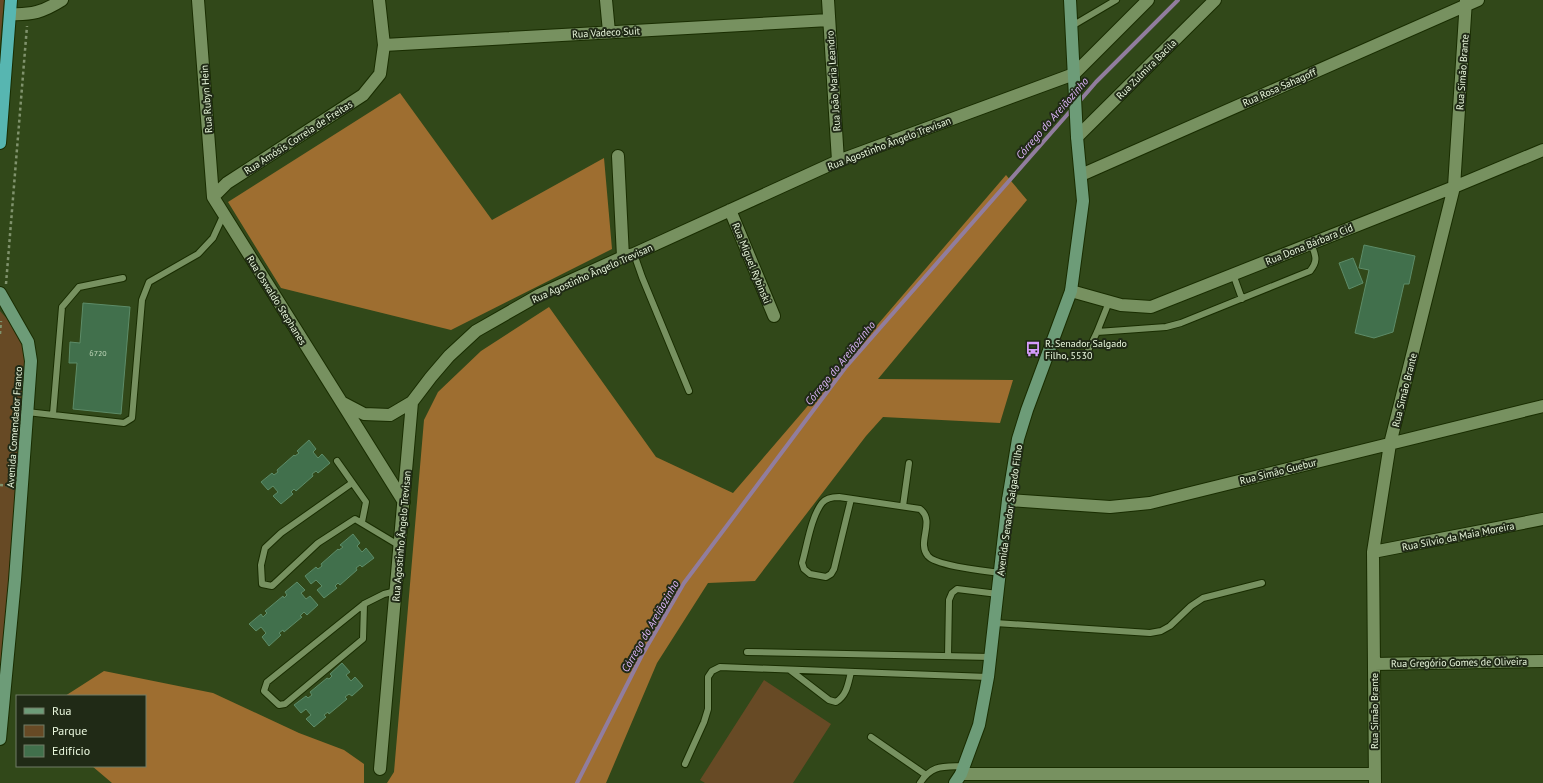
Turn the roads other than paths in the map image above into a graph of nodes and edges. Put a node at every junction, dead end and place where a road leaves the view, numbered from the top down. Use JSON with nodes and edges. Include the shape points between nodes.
{"nodes":[{"id":1,"x":11,"y":0,"type":"edge"},
{"id":2,"x":62,"y":0,"type":"edge"},
{"id":3,"x":198,"y":0,"type":"edge"},
{"id":4,"x":379,"y":0,"type":"edge"},
{"id":5,"x":606,"y":0,"type":"edge"},
{"id":6,"x":828,"y":0,"type":"edge"},
{"id":7,"x":1070,"y":0,"type":"edge"},
{"id":8,"x":1116,"y":0,"type":"edge"},
{"id":9,"x":1148,"y":0,"type":"edge"},
{"id":10,"x":1216,"y":0,"type":"edge"},
{"id":11,"x":1478,"y":0,"type":"edge"},
{"id":12,"x":1466,"y":2,"type":"edge"},
{"id":13,"x":10,"y":14,"type":"junction"},
{"id":14,"x":829,"y":20,"type":"junction"},
{"id":15,"x":1072,"y":26,"type":"junction"},
{"id":16,"x":609,"y":32,"type":"junction"},
{"id":17,"x":384,"y":45,"type":"junction"},
{"id":18,"x":1074,"y":74,"type":"junction"},
{"id":19,"x":1077,"y":138,"type":"junction"},
{"id":20,"x":0,"y":143,"type":"edge"},
{"id":21,"x":1543,"y":150,"type":"edge"},
{"id":22,"x":618,"y":156,"type":"dead end"},
{"id":23,"x":838,"y":161,"type":"junction"},
{"id":24,"x":1080,"y":175,"type":"junction"},
{"id":25,"x":1454,"y":187,"type":"junction"},
{"id":26,"x":213,"y":197,"type":"junction"},
{"id":27,"x":730,"y":210,"type":"junction"},
{"id":28,"x":224,"y":214,"type":"junction"},
{"id":29,"x":1311,"y":243,"type":"junction"},
{"id":30,"x":628,"y":256,"type":"junction"},
{"id":31,"x":1233,"y":274,"type":"junction"},
{"id":32,"x":123,"y":278,"type":"dead end"},
{"id":33,"x":1071,"y":291,"type":"junction"},
{"id":34,"x":0,"y":293,"type":"edge"},
{"id":35,"x":1242,"y":299,"type":"junction"},
{"id":36,"x":1109,"y":302,"type":"junction"},
{"id":37,"x":774,"y":316,"type":"dead end"},
{"id":38,"x":1097,"y":332,"type":"junction"},
{"id":39,"x":1085,"y":357,"type":"dead end"},
{"id":40,"x":689,"y":390,"type":"dead end"},
{"id":41,"x":342,"y":402,"type":"junction"},
{"id":42,"x":412,"y":402,"type":"junction"},
{"id":43,"x":1543,"y":406,"type":"edge"},
{"id":44,"x":27,"y":412,"type":"junction"},
{"id":45,"x":53,"y":414,"type":"junction"},
{"id":46,"x":1390,"y":444,"type":"junction"},
{"id":47,"x":337,"y":461,"type":"dead end"},
{"id":48,"x":909,"y":463,"type":"dead end"},
{"id":49,"x":352,"y":483,"type":"junction"},
{"id":50,"x":851,"y":499,"type":"junction"},
{"id":51,"x":1008,"y":500,"type":"junction"},
{"id":52,"x":404,"y":502,"type":"junction"},
{"id":53,"x":903,"y":506,"type":"junction"},
{"id":54,"x":1543,"y":519,"type":"edge"},
{"id":55,"x":362,"y":522,"type":"junction"},
{"id":56,"x":400,"y":546,"type":"junction"},
{"id":57,"x":1373,"y":552,"type":"junction"},
{"id":58,"x":1000,"y":573,"type":"junction"},
{"id":59,"x":1262,"y":583,"type":"dead end"},
{"id":60,"x":396,"y":591,"type":"junction"},
{"id":61,"x":998,"y":594,"type":"junction"},
{"id":62,"x":364,"y":604,"type":"junction"},
{"id":63,"x":994,"y":623,"type":"junction"},
{"id":64,"x":747,"y":652,"type":"dead end"},
{"id":65,"x":948,"y":656,"type":"junction"},
{"id":66,"x":991,"y":657,"type":"junction"},
{"id":67,"x":1543,"y":661,"type":"edge"},
{"id":68,"x":1374,"y":664,"type":"junction"},
{"id":69,"x":790,"y":670,"type":"junction"},
{"id":70,"x":851,"y":672,"type":"junction"},
{"id":71,"x":988,"y":677,"type":"junction"},
{"id":72,"x":871,"y":737,"type":"dead end"},
{"id":73,"x":0,"y":739,"type":"edge"},
{"id":74,"x":685,"y":764,"type":"dead end"},
{"id":75,"x":380,"y":769,"type":"dead end"},
{"id":76,"x":960,"y":774,"type":"edge"},
{"id":77,"x":926,"y":775,"type":"junction"},
{"id":78,"x":1048,"y":779,"type":"edge"},
{"id":79,"x":1375,"y":779,"type":"edge"},
{"id":80,"x":920,"y":783,"type":"edge"}],
"edges":[{"from":1,"to":13,"type":"highway"},
{"from":2,"to":13,"type":"street","via":[[28,15]]},
{"from":3,"to":26,"type":"street","name":"Rua Rubyn Hein"},
{"from":4,"to":17,"type":"street"},
{"from":5,"to":16,"type":"street"},
{"from":6,"to":14,"type":"street","name":"Rua João Maria Leandro"},
{"from":7,"to":15,"type":"main road","name":"Avenida Senador Salgado Filho"},
{"from":8,"to":15,"type":"lane"},
{"from":9,"to":18,"type":"street"},
{"from":10,"to":19,"type":"street","name":"Rua Zulmira Bacila"},
{"from":11,"to":12,"type":"street","name":"Rua Rosa Sahagoff"},
{"from":12,"to":24,"type":"street","name":"Rua Rosa Sahagoff"},
{"from":12,"to":25,"type":"street","name":"Rua Simão Brante"},
{"from":13,"to":20,"type":"highway"},
{"from":14,"to":16,"type":"street","name":"Rua Vadeco Suit"},
{"from":14,"to":23,"type":"street","name":"Rua João Maria Leandro"},
{"from":15,"to":18,"type":"main road","name":"Avenida Senador Salgado Filho"},
{"from":16,"to":17,"type":"street","name":"Rua Vadeco Suit"},
{"from":17,"to":26,"type":"street","name":"Rua Amósis Correia de Freitas","via":[[380,74],[364,95],[227,183]]},
{"from":18,"to":19,"type":"main road","name":"Avenida Senador Salgado Filho"},
{"from":18,"to":23,"type":"street","name":"Rua Agostinho Ângelo Trevisan"},
{"from":19,"to":24,"type":"main road","name":"Avenida Senador Salgado Filho"},
{"from":21,"to":25,"type":"street","name":"Rua Dona Bárbara Cid"},
{"from":22,"to":30,"type":"street"},
{"from":23,"to":27,"type":"street","name":"Rua Agostinho Ângelo Trevisan"},
{"from":24,"to":33,"type":"main road","name":"Avenida Senador Salgado Filho","via":[[1083,201]]},
{"from":25,"to":29,"type":"street","name":"Rua Dona Bárbara Cid"},
{"from":25,"to":46,"type":"street","name":"Rua Simão Brante"},
{"from":26,"to":28,"type":"street","name":"Rua Oswaldo Stephanes"},
{"from":27,"to":30,"type":"street","name":"Rua Agostinho Ângelo Trevisan"},
{"from":27,"to":37,"type":"street","name":"Rua Miguel Rybinski"},
{"from":28,"to":41,"type":"street","name":"Rua Oswaldo Stephanes"},
{"from":28,"to":45,"type":"lane","via":[[212,238],[198,254],[149,282],[142,300],[132,418],[124,423]]},
{"from":29,"to":31,"type":"street","name":"Rua Dona Bárbara Cid"},
{"from":29,"to":35,"type":"lane","via":[[1316,259],[1310,271]]},
{"from":30,"to":40,"type":"lane","via":[[642,277]]},
{"from":30,"to":42,"type":"street","name":"Rua Agostinho Ângelo Trevisan","via":[[539,295],[476,331],[449,356]]},
{"from":31,"to":35,"type":"lane"},
{"from":31,"to":36,"type":"street","name":"Rua Dona Bárbara Cid","via":[[1150,307]]},
{"from":32,"to":45,"type":"lane","via":[[79,287],[62,308]]},
{"from":33,"to":36,"type":"street","name":"Rua Dona Bárbara Cid"},
{"from":33,"to":51,"type":"main road","name":"Avenida Senador Salgado Filho","via":[[1018,439]]},
{"from":34,"to":44,"type":"main road","name":"Avenida Comendador Franco","via":[[28,342],[31,361]]},
{"from":35,"to":38,"type":"lane","via":[[1166,327]]},
{"from":36,"to":38,"type":"lane"},
{"from":38,"to":39,"type":"lane"},
{"from":41,"to":42,"type":"street","name":"Rua Oswaldo Stephanes","via":[[364,414],[390,414]]},
{"from":41,"to":52,"type":"street","name":"Rua Oswaldo Stephanes"},
{"from":42,"to":52,"type":"street","name":"Rua Agostinho Ângelo Trevisan"},
{"from":43,"to":46,"type":"street","name":"Rua Simão Guebur"},
{"from":44,"to":45,"type":"lane"},
{"from":44,"to":73,"type":"main road","name":"Avenida Comendador Franco"},
{"from":46,"to":51,"type":"street","name":"Rua Simão Guebur","via":[[1150,503],[1110,507]]},
{"from":46,"to":57,"type":"street","name":"Rua Simão Brante"},
{"from":47,"to":49,"type":"lane"},
{"from":48,"to":53,"type":"lane"},
{"from":49,"to":55,"type":"lane","via":[[366,502]]},
{"from":49,"to":55,"type":"lane","via":[[281,533],[265,548],[261,564],[262,584],[272,586],[318,543],[355,519]]},
{"from":50,"to":50,"type":"lane","via":[[830,497],[822,502],[815,516],[802,563],[810,574],[826,577],[834,569]]},
{"from":50,"to":53,"type":"lane"},
{"from":51,"to":58,"type":"main road","name":"Avenida Senador Salgado Filho"},
{"from":52,"to":56,"type":"street","name":"Rua Agostinho Ângelo Trevisan"},
{"from":53,"to":58,"type":"lane","via":[[920,509],[925,513],[927,520],[924,547],[928,556],[936,561]]},
{"from":54,"to":57,"type":"street","name":"Rua Sílvio da Maia Moreira"},
{"from":55,"to":56,"type":"lane"},
{"from":56,"to":60,"type":"street","name":"Rua Agostinho Ângelo Trevisan"},
{"from":57,"to":68,"type":"street","name":"Rua Simão Brante"},
{"from":58,"to":61,"type":"main road","name":"Avenida Senador Salgado Filho"},
{"from":59,"to":63,"type":"lane","via":[[1203,598],[1170,626],[1150,633]]},
{"from":60,"to":62,"type":"lane"},
{"from":60,"to":75,"type":"street","name":"Rua Agostinho Ângelo Trevisan"},
{"from":61,"to":63,"type":"main road","name":"Avenida Senador Salgado Filho"},
{"from":61,"to":65,"type":"lane","via":[[957,589],[952,593],[948,600]]},
{"from":62,"to":62,"type":"lane","via":[[267,682],[264,691],[279,704],[285,704],[363,639]]},
{"from":63,"to":66,"type":"main road","name":"Avenida Senador Salgado Filho"},
{"from":64,"to":65,"type":"lane"},
{"from":65,"to":66,"type":"lane"},
{"from":66,"to":71,"type":"main road","name":"Avenida Senador Salgado Filho"},
{"from":67,"to":68,"type":"street","name":"Rua Gregório Gomes de Oliveira"},
{"from":68,"to":79,"type":"street","name":"Rua Simão Brante"},
{"from":69,"to":70,"type":"lane"},
{"from":69,"to":70,"type":"lane","via":[[829,700],[836,702],[843,698]]},
{"from":69,"to":74,"type":"lane","via":[[720,668],[712,671],[708,677],[708,709]]},
{"from":70,"to":71,"type":"lane"},
{"from":71,"to":76,"type":"main road","name":"Avenida Senador Salgado Filho","via":[[979,725]]},
{"from":72,"to":77,"type":"lane"},
{"from":76,"to":77,"type":"lane","via":[[939,767]]},
{"from":76,"to":78,"type":"street"},
{"from":77,"to":80,"type":"lane"},
{"from":78,"to":79,"type":"street"}]}
